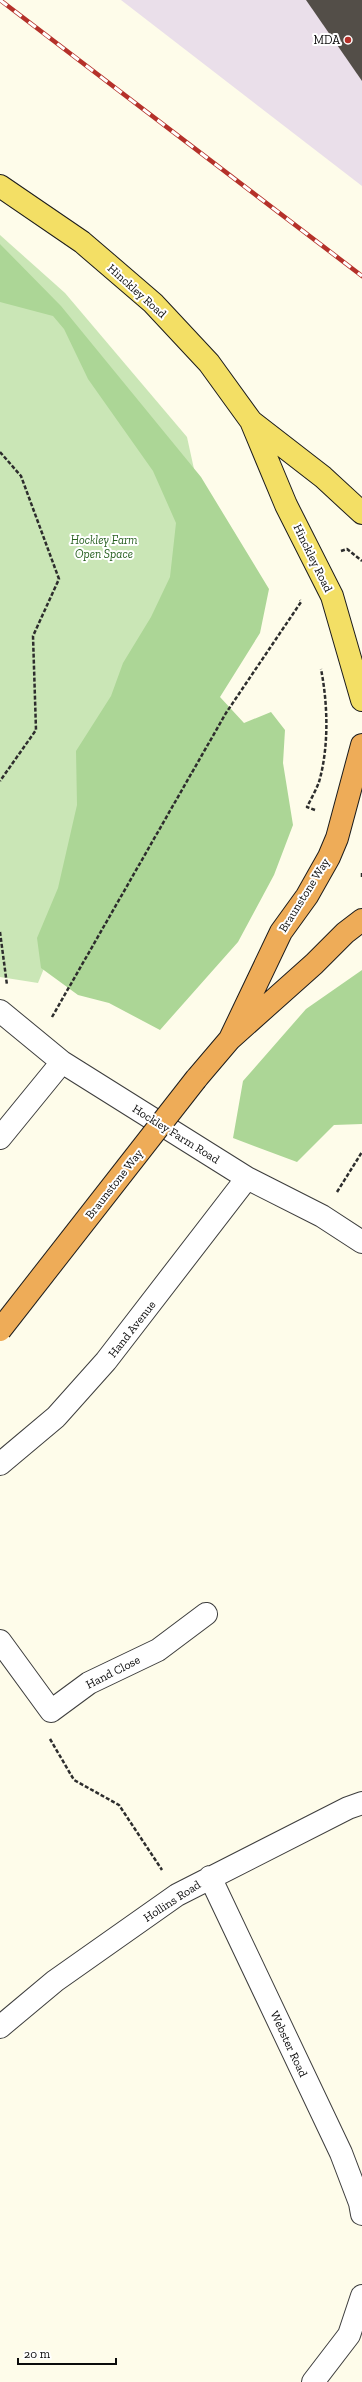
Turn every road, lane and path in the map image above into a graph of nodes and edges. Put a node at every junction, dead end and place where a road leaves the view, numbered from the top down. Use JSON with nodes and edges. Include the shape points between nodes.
{"nodes":[{"id":1,"x":0,"y":186,"type":"edge"},
{"id":2,"x":251,"y":421,"type":"junction"},
{"id":3,"x":0,"y":452,"type":"edge"},
{"id":4,"x":362,"y":513,"type":"edge"},
{"id":5,"x":362,"y":561,"type":"edge"},
{"id":6,"x":317,"y":563,"type":"junction"},
{"id":7,"x":298,"y":596,"type":"dead end"},
{"id":8,"x":302,"y":602,"type":"junction"},
{"id":9,"x":304,"y":608,"type":"dead end"},
{"id":10,"x":320,"y":665,"type":"dead end"},
{"id":11,"x":362,"y":700,"type":"edge"},
{"id":12,"x":362,"y":746,"type":"edge"},
{"id":13,"x":0,"y":781,"type":"edge"},
{"id":14,"x":342,"y":822,"type":"junction"},
{"id":15,"x":362,"y":873,"type":"edge"},
{"id":16,"x":362,"y":877,"type":"edge"},
{"id":17,"x":362,"y":920,"type":"edge"},
{"id":18,"x":0,"y":932,"type":"edge"},
{"id":19,"x":8,"y":985,"type":"junction"},
{"id":20,"x":4,"y":989,"type":"dead end"},
{"id":21,"x":14,"y":990,"type":"dead end"},
{"id":22,"x":0,"y":1011,"type":"edge"},
{"id":23,"x":45,"y":1013,"type":"dead end"},
{"id":24,"x":230,"y":1039,"type":"junction"},
{"id":25,"x":62,"y":1062,"type":"junction"},
{"id":26,"x":0,"y":1138,"type":"edge"},
{"id":27,"x":362,"y":1152,"type":"edge"},
{"id":28,"x":247,"y":1178,"type":"junction"},
{"id":29,"x":322,"y":1216,"type":"junction"},
{"id":30,"x":362,"y":1242,"type":"edge"},
{"id":31,"x":0,"y":1330,"type":"edge"},
{"id":32,"x":0,"y":1464,"type":"edge"},
{"id":33,"x":206,"y":1614,"type":"dead end"},
{"id":34,"x":0,"y":1641,"type":"edge"},
{"id":35,"x":51,"y":1711,"type":"junction"},
{"id":36,"x":362,"y":1803,"type":"edge"},
{"id":37,"x":210,"y":1877,"type":"junction"},
{"id":38,"x":177,"y":1894,"type":"junction"},
{"id":39,"x":0,"y":2027,"type":"edge"},
{"id":40,"x":362,"y":2214,"type":"edge"},
{"id":41,"x":362,"y":2296,"type":"edge"},
{"id":42,"x":313,"y":2382,"type":"edge"}],
"edges":[{"from":1,"to":2,"type":"main road","name":"Hinckley Road","via":[[82,242],[153,304],[209,363]]},
{"from":2,"to":4,"type":"main road","name":"Hinckley Road","via":[[323,478]]},
{"from":2,"to":6,"type":"main road","name":"Hinckley Road","via":[[286,505]]},
{"from":3,"to":13,"type":"path","via":[[21,476],[59,580],[33,636],[36,730]]},
{"from":5,"to":6,"type":"path","via":[[347,549]]},
{"from":6,"to":11,"type":"main road","name":"Hinckley Road","via":[[332,596]]},
{"from":7,"to":8,"type":"path"},
{"from":8,"to":9,"type":"path"},
{"from":8,"to":23,"type":"path","via":[[226,713],[51,1018]]},
{"from":10,"to":14,"type":"path","via":[[326,724],[325,758],[318,783],[307,807]]},
{"from":12,"to":14,"type":"highway","name":"Braunstone Way"},
{"from":14,"to":24,"type":"highway","name":"Braunstone Way","via":[[329,857],[307,896],[281,932]]},
{"from":15,"to":16,"type":"path"},
{"from":17,"to":24,"type":"highway","name":"Braunstone Way"},
{"from":18,"to":19,"type":"path"},
{"from":19,"to":20,"type":"path"},
{"from":19,"to":21,"type":"path"},
{"from":22,"to":25,"type":"street","name":"Hockley Farm Road"},
{"from":24,"to":31,"type":"highway","name":"Braunstone Way","bridge":true,"via":[[196,1078]]},
{"from":25,"to":26,"type":"street"},
{"from":25,"to":28,"type":"street","name":"Hockley Farm Road"},
{"from":27,"to":29,"type":"path"},
{"from":28,"to":29,"type":"street","name":"Hockley Farm Road"},
{"from":28,"to":32,"type":"street","name":"Hand Avenue","via":[[106,1361],[56,1417]]},
{"from":29,"to":30,"type":"street","name":"Hockley Farm Road"},
{"from":33,"to":35,"type":"street","name":"Hand Close","via":[[158,1650],[89,1683]]},
{"from":34,"to":35,"type":"street"},
{"from":35,"to":38,"type":"path","via":[[50,1741],[74,1780],[119,1805]]},
{"from":36,"to":37,"type":"street","name":"Hollins Road"},
{"from":37,"to":38,"type":"street","name":"Hollins Road"},
{"from":37,"to":40,"type":"street","name":"Webster Road","via":[[341,2153]]},
{"from":38,"to":39,"type":"street","name":"Hollins Road","via":[[55,1981]]},
{"from":41,"to":42,"type":"street","via":[[349,2335]]}]}
